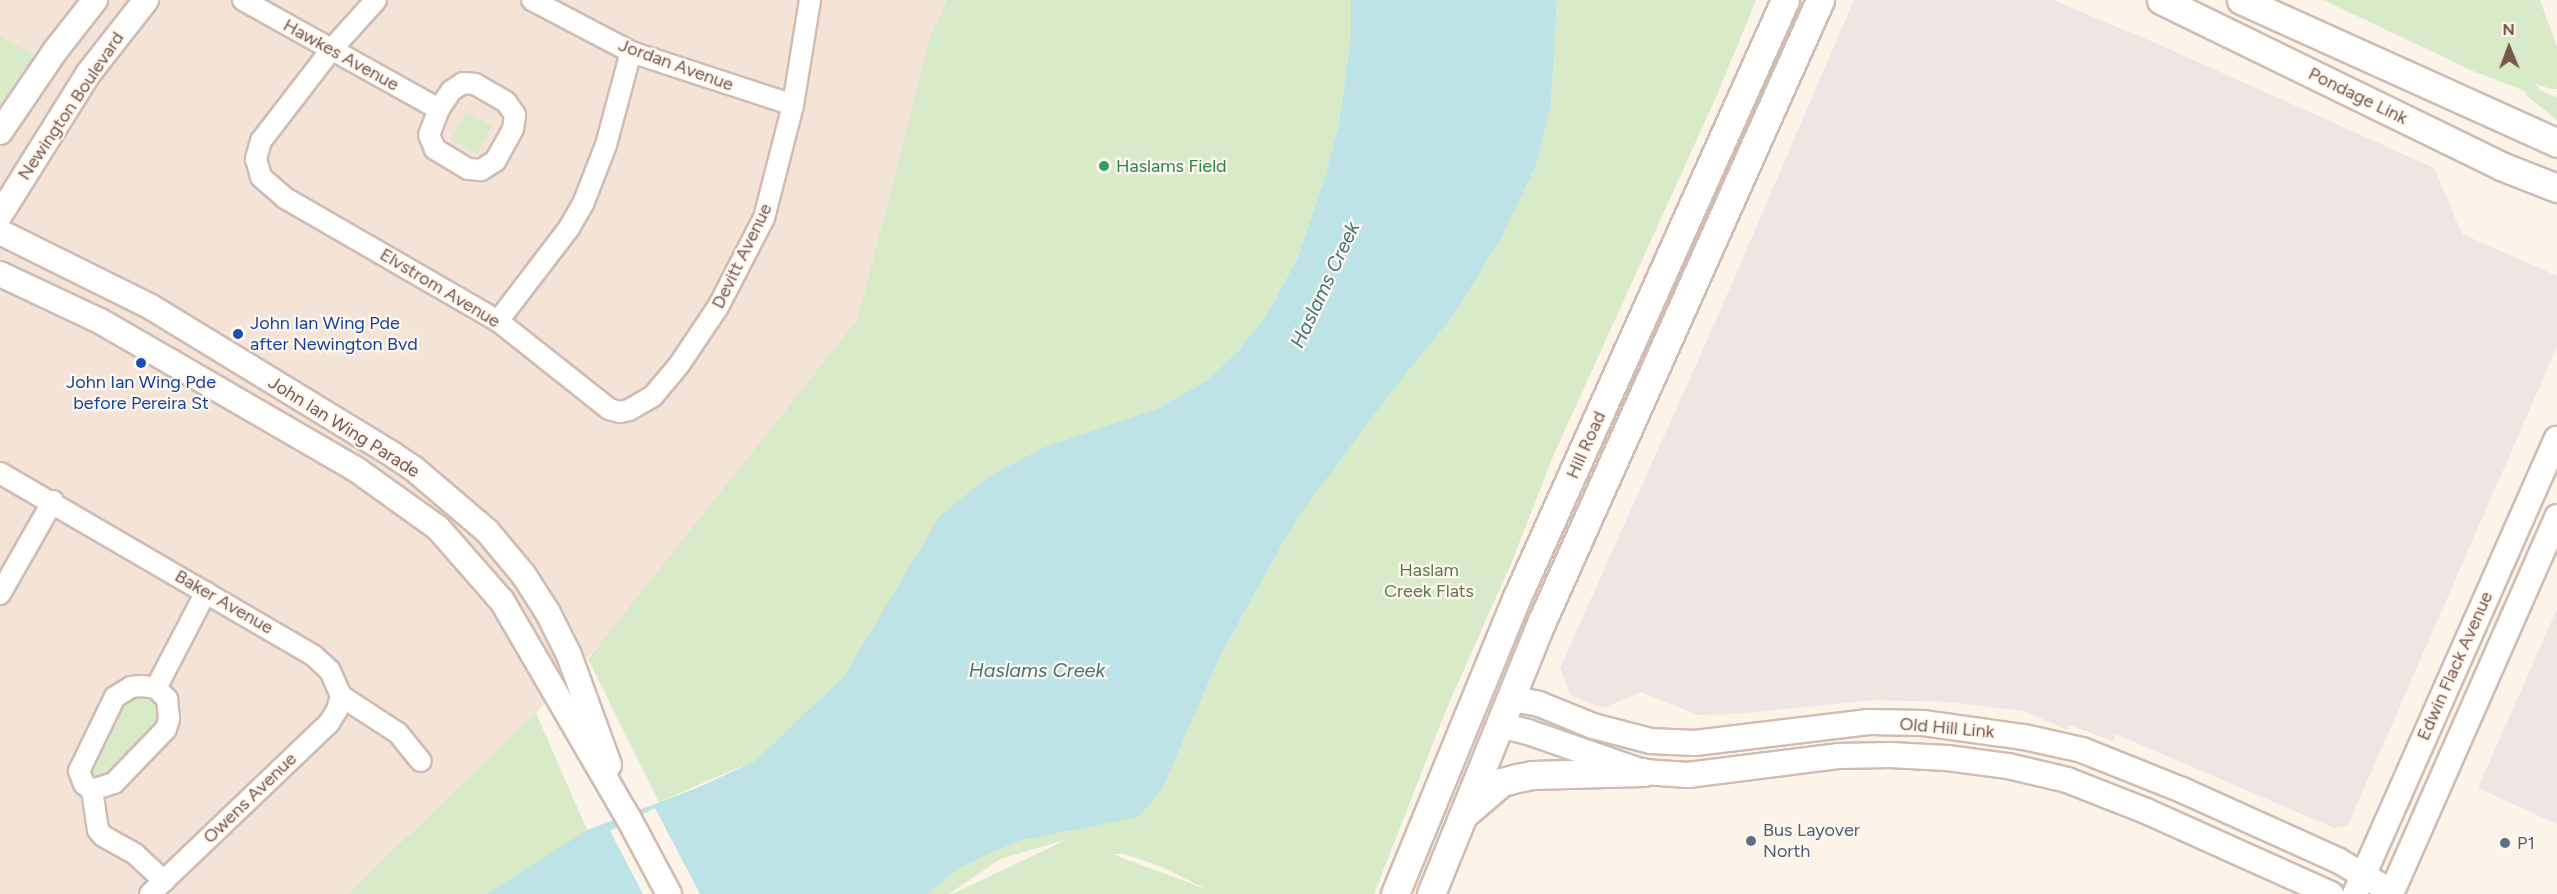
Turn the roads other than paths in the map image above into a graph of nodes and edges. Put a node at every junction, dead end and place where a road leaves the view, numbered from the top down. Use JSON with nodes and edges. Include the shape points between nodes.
{"nodes":[{"id":1,"x":95,"y":0,"type":"edge"},
{"id":2,"x":146,"y":0,"type":"edge"},
{"id":3,"x":243,"y":0,"type":"edge"},
{"id":4,"x":376,"y":0,"type":"edge"},
{"id":5,"x":532,"y":0,"type":"edge"},
{"id":6,"x":810,"y":0,"type":"edge"},
{"id":7,"x":1785,"y":0,"type":"edge"},
{"id":8,"x":1820,"y":0,"type":"edge"},
{"id":9,"x":2161,"y":0,"type":"edge"},
{"id":10,"x":2241,"y":0,"type":"edge"},
{"id":11,"x":331,"y":50,"type":"junction"},
{"id":12,"x":631,"y":52,"type":"junction"},
{"id":13,"x":793,"y":105,"type":"junction"},
{"id":14,"x":439,"y":109,"type":"junction"},
{"id":15,"x":0,"y":132,"type":"edge"},
{"id":16,"x":2557,"y":143,"type":"edge"},
{"id":17,"x":2557,"y":188,"type":"edge"},
{"id":18,"x":0,"y":227,"type":"edge"},
{"id":19,"x":0,"y":274,"type":"edge"},
{"id":20,"x":498,"y":321,"type":"junction"},
{"id":21,"x":629,"y":410,"type":"joint"},
{"id":22,"x":2557,"y":439,"type":"edge"},
{"id":23,"x":0,"y":473,"type":"edge"},
{"id":24,"x":53,"y":501,"type":"junction"},
{"id":25,"x":2557,"y":518,"type":"edge"},
{"id":26,"x":206,"y":592,"type":"junction"},
{"id":27,"x":0,"y":594,"type":"edge"},
{"id":28,"x":1479,"y":686,"type":"junction"},
{"id":29,"x":156,"y":688,"type":"junction"},
{"id":30,"x":341,"y":696,"type":"junction"},
{"id":31,"x":1512,"y":699,"type":"junction"},
{"id":32,"x":1468,"y":714,"type":"junction"},
{"id":33,"x":1500,"y":725,"type":"junction"},
{"id":34,"x":421,"y":761,"type":"dead end"},
{"id":35,"x":1643,"y":772,"type":"junction"},
{"id":36,"x":92,"y":790,"type":"junction"},
{"id":37,"x":1462,"y":816,"type":"junction"},
{"id":38,"x":629,"y":819,"type":"junction"},
{"id":39,"x":2359,"y":884,"type":"edge"},
{"id":40,"x":157,"y":887,"type":"edge"},
{"id":41,"x":2391,"y":893,"type":"edge"},
{"id":42,"x":669,"y":894,"type":"edge"},
{"id":43,"x":1395,"y":894,"type":"edge"},
{"id":44,"x":1431,"y":894,"type":"edge"},
{"id":45,"x":2331,"y":894,"type":"edge"}],
"edges":[{"from":1,"to":15,"type":"street"},
{"from":2,"to":18,"type":"street","name":"Newington Boulevard","via":[[88,74]]},
{"from":3,"to":11,"type":"street","name":"Hawkes Avenue"},
{"from":4,"to":11,"type":"street"},
{"from":5,"to":12,"type":"street","name":"Jordan Avenue"},
{"from":6,"to":13,"type":"street","name":"Devitt Avenue"},
{"from":7,"to":28,"type":"main road","name":"Hill Road"},
{"from":8,"to":31,"type":"main road","name":"Hill Road","via":[[1612,462]]},
{"from":9,"to":17,"type":"main road","name":"Pondage Link","via":[[2501,166]]},
{"from":10,"to":16,"type":"main road","name":"Pondage Link"},
{"from":11,"to":14,"type":"street","name":"Hawkes Avenue"},
{"from":11,"to":20,"type":"street","name":"Elvstrom Avenue","via":[[261,141],[256,159],[261,177],[285,198]]},
{"from":12,"to":13,"type":"street","name":"Jordan Avenue"},
{"from":12,"to":20,"type":"street","via":[[606,146],[583,204]]},
{"from":13,"to":21,"type":"street","name":"Devitt Avenue","via":[[770,201],[734,280],[702,333],[662,387]]},
{"from":14,"to":14,"type":"street","via":[[457,85],[468,82],[506,102],[513,110],[515,123],[495,161],[475,171],[432,144],[429,130]]},
{"from":18,"to":38,"type":"street","name":"John Ian Wing Parade","via":[[151,307],[389,452],[487,531],[523,574],[569,655]]},
{"from":19,"to":38,"type":"street","name":"John Ian Wing Parade","via":[[100,321],[171,362],[357,470],[438,528],[501,601]]},
{"from":20,"to":21,"type":"street","name":"Elvstrom Avenue","via":[[609,409]]},
{"from":22,"to":39,"type":"street","name":"Edwin Flack Avenue"},
{"from":23,"to":24,"type":"street","name":"Baker Avenue"},
{"from":24,"to":26,"type":"street","name":"Baker Avenue"},
{"from":24,"to":27,"type":"street"},
{"from":25,"to":41,"type":"street","name":"Edwin Flack Avenue"},
{"from":26,"to":29,"type":"street"},
{"from":26,"to":30,"type":"street","name":"Baker Avenue","via":[[312,655],[330,671]]},
{"from":28,"to":31,"type":"main road","name":"Old Hill Link"},
{"from":28,"to":32,"type":"main road","name":"Hill Road"},
{"from":29,"to":36,"type":"street","via":[[170,707],[166,729],[114,783]]},
{"from":29,"to":36,"type":"street","via":[[131,687],[115,697],[79,771],[84,784]]},
{"from":30,"to":34,"type":"street","via":[[399,733]]},
{"from":30,"to":40,"type":"street","name":"Owens Avenue","via":[[329,723]]},
{"from":31,"to":33,"type":"main road","name":"Hill Road"},
{"from":31,"to":39,"type":"street","name":"Old Hill Link","via":[[1650,741],[1695,743],[1869,722],[1923,723],[2024,736],[2106,759]]},
{"from":32,"to":33,"type":"main road","name":"Old Hill Link"},
{"from":32,"to":43,"type":"main road","name":"Hill Road"},
{"from":33,"to":35,"type":"street","name":"Old Hill Link"},
{"from":33,"to":37,"type":"main road","name":"Hill Road"},
{"from":35,"to":37,"type":"main road","via":[[1518,778],[1495,787]]},
{"from":35,"to":45,"type":"street","name":"Old Hill Link","via":[[1688,775],[1838,756],[1880,755],[2008,766],[2067,780],[2146,811]]},
{"from":36,"to":40,"type":"street","via":[[98,830],[135,854]]},
{"from":37,"to":44,"type":"main road","name":"Hill Road"},
{"from":38,"to":42,"type":"street","name":"John Ian Wing Parade"},
{"from":39,"to":41,"type":"street","name":"Old Hill Link"}]}
